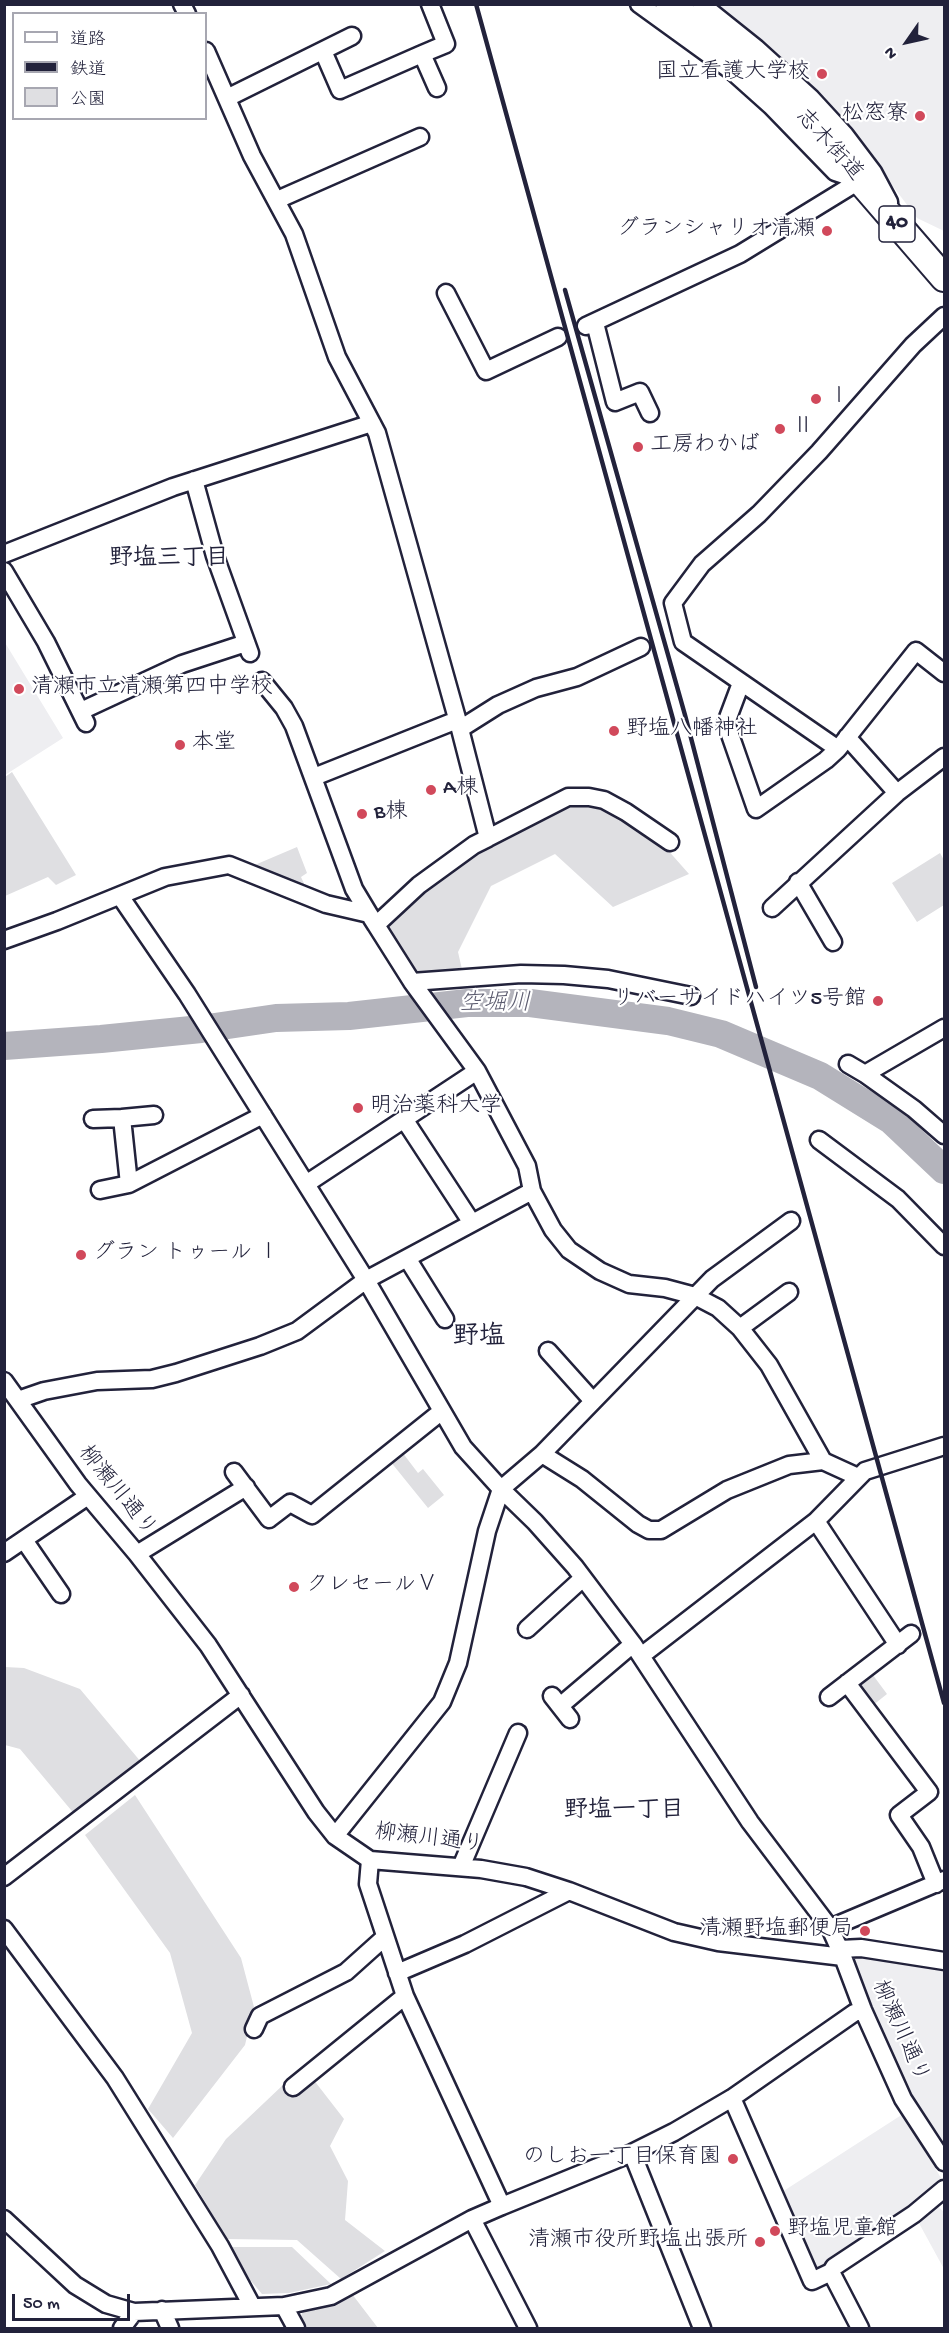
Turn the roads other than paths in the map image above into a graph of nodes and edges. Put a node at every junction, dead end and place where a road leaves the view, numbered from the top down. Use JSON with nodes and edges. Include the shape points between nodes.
{"nodes":[{"id":1,"x":430,"y":4,"type":"edge"},
{"id":2,"x":639,"y":4,"type":"edge"},
{"id":3,"x":669,"y":4,"type":"edge"},
{"id":4,"x":701,"y":4,"type":"edge"},
{"id":5,"x":352,"y":36,"type":"dead end"},
{"id":6,"x":323,"y":51,"type":"junction"},
{"id":7,"x":207,"y":53,"type":"edge"},
{"id":8,"x":422,"y":54,"type":"junction"},
{"id":9,"x":437,"y":88,"type":"dead end"},
{"id":10,"x":227,"y":98,"type":"junction"},
{"id":11,"x":420,"y":136,"type":"dead end"},
{"id":12,"x":859,"y":180,"type":"junction"},
{"id":13,"x":278,"y":200,"type":"junction"},
{"id":14,"x":902,"y":229,"type":"junction"},
{"id":15,"x":933,"y":250,"type":"edge"},
{"id":16,"x":945,"y":278,"type":"edge"},
{"id":17,"x":446,"y":293,"type":"dead end"},
{"id":18,"x":945,"y":316,"type":"edge"},
{"id":19,"x":558,"y":337,"type":"dead end"},
{"id":20,"x":650,"y":413,"type":"dead end"},
{"id":21,"x":375,"y":428,"type":"junction"},
{"id":22,"x":194,"y":480,"type":"junction"},
{"id":23,"x":4,"y":554,"type":"edge"},
{"id":24,"x":4,"y":571,"type":"edge"},
{"id":25,"x":641,"y":646,"type":"dead end"},
{"id":26,"x":945,"y":673,"type":"edge"},
{"id":27,"x":262,"y":681,"type":"dead end"},
{"id":28,"x":741,"y":683,"type":"junction"},
{"id":29,"x":458,"y":725,"type":"junction"},
{"id":30,"x":842,"y":743,"type":"junction"},
{"id":31,"x":945,"y":757,"type":"edge"},
{"id":32,"x":314,"y":777,"type":"junction"},
{"id":33,"x":897,"y":793,"type":"junction"},
{"id":34,"x":488,"y":838,"type":"junction"},
{"id":35,"x":670,"y":842,"type":"dead end"},
{"id":36,"x":798,"y":882,"type":"junction"},
{"id":37,"x":120,"y":896,"type":"junction"},
{"id":38,"x":772,"y":908,"type":"dead end"},
{"id":39,"x":372,"y":920,"type":"junction"},
{"id":40,"x":4,"y":940,"type":"edge"},
{"id":41,"x":833,"y":942,"type":"dead end"},
{"id":42,"x":414,"y":985,"type":"junction"},
{"id":43,"x":691,"y":996,"type":"dead end"},
{"id":44,"x":945,"y":1028,"type":"edge"},
{"id":45,"x":848,"y":1064,"type":"dead end"},
{"id":46,"x":477,"y":1071,"type":"junction"},
{"id":47,"x":865,"y":1074,"type":"junction"},
{"id":48,"x":154,"y":1115,"type":"dead end"},
{"id":49,"x":263,"y":1116,"type":"junction"},
{"id":50,"x":122,"y":1118,"type":"junction"},
{"id":51,"x":93,"y":1119,"type":"dead end"},
{"id":52,"x":404,"y":1119,"type":"junction"},
{"id":53,"x":944,"y":1133,"type":"edge"},
{"id":54,"x":819,"y":1140,"type":"dead end"},
{"id":55,"x":129,"y":1184,"type":"junction"},
{"id":56,"x":306,"y":1184,"type":"junction"},
{"id":57,"x":100,"y":1190,"type":"dead end"},
{"id":58,"x":532,"y":1191,"type":"junction"},
{"id":59,"x":791,"y":1221,"type":"dead end"},
{"id":60,"x":472,"y":1223,"type":"junction"},
{"id":61,"x":945,"y":1246,"type":"edge"},
{"id":62,"x":407,"y":1258,"type":"junction"},
{"id":63,"x":366,"y":1280,"type":"junction"},
{"id":64,"x":789,"y":1292,"type":"dead end"},
{"id":65,"x":695,"y":1296,"type":"junction"},
{"id":66,"x":445,"y":1319,"type":"dead end"},
{"id":67,"x":740,"y":1328,"type":"junction"},
{"id":68,"x":548,"y":1351,"type":"dead end"},
{"id":69,"x":10,"y":1391,"type":"edge"},
{"id":70,"x":592,"y":1401,"type":"junction"},
{"id":71,"x":442,"y":1411,"type":"junction"},
{"id":72,"x":945,"y":1446,"type":"edge"},
{"id":73,"x":542,"y":1454,"type":"junction"},
{"id":74,"x":823,"y":1461,"type":"junction"},
{"id":75,"x":234,"y":1472,"type":"dead end"},
{"id":76,"x":858,"y":1478,"type":"junction"},
{"id":77,"x":246,"y":1486,"type":"junction"},
{"id":78,"x":501,"y":1489,"type":"junction"},
{"id":79,"x":88,"y":1496,"type":"junction"},
{"id":80,"x":816,"y":1521,"type":"junction"},
{"id":81,"x":24,"y":1540,"type":"junction"},
{"id":82,"x":4,"y":1554,"type":"edge"},
{"id":83,"x":137,"y":1554,"type":"junction"},
{"id":84,"x":583,"y":1578,"type":"junction"},
{"id":85,"x":61,"y":1594,"type":"dead end"},
{"id":86,"x":527,"y":1629,"type":"dead end"},
{"id":87,"x":637,"y":1650,"type":"junction"},
{"id":88,"x":847,"y":1683,"type":"junction"},
{"id":89,"x":240,"y":1695,"type":"junction"},
{"id":90,"x":829,"y":1697,"type":"dead end"},
{"id":91,"x":561,"y":1707,"type":"dead end"},
{"id":92,"x":518,"y":1733,"type":"dead end"},
{"id":93,"x":335,"y":1836,"type":"junction"},
{"id":94,"x":370,"y":1860,"type":"junction"},
{"id":95,"x":461,"y":1868,"type":"junction"},
{"id":96,"x":5,"y":1876,"type":"edge"},
{"id":97,"x":940,"y":1882,"type":"edge"},
{"id":98,"x":568,"y":1891,"type":"junction"},
{"id":99,"x":830,"y":1928,"type":"junction"},
{"id":100,"x":4,"y":1929,"type":"edge"},
{"id":101,"x":385,"y":1936,"type":"junction"},
{"id":102,"x":842,"y":1953,"type":"junction"},
{"id":103,"x":945,"y":1961,"type":"edge"},
{"id":104,"x":397,"y":1973,"type":"junction"},
{"id":105,"x":405,"y":1996,"type":"junction"},
{"id":106,"x":863,"y":2010,"type":"junction"},
{"id":107,"x":254,"y":2029,"type":"dead end"},
{"id":108,"x":293,"y":2087,"type":"dead end"},
{"id":109,"x":732,"y":2098,"type":"junction"},
{"id":110,"x":632,"y":2153,"type":"junction"},
{"id":111,"x":945,"y":2162,"type":"edge"},
{"id":112,"x":945,"y":2189,"type":"edge"},
{"id":113,"x":502,"y":2206,"type":"junction"},
{"id":114,"x":4,"y":2219,"type":"edge"},
{"id":115,"x":472,"y":2219,"type":"junction"},
{"id":116,"x":831,"y":2272,"type":"junction"},
{"id":117,"x":252,"y":2306,"type":"junction"},
{"id":118,"x":284,"y":2306,"type":"junction"},
{"id":119,"x":162,"y":2310,"type":"junction"},
{"id":120,"x":134,"y":2312,"type":"junction"},
{"id":121,"x":122,"y":2328,"type":"edge"},
{"id":122,"x":170,"y":2328,"type":"edge"},
{"id":123,"x":296,"y":2328,"type":"edge"},
{"id":124,"x":528,"y":2328,"type":"edge"},
{"id":125,"x":702,"y":2328,"type":"edge"},
{"id":126,"x":860,"y":2328,"type":"edge"}],
"edges":[{"from":1,"to":8,"type":"street","via":[[446,44]]},
{"from":2,"to":12,"type":"street","via":[[733,72],[835,172]]},
{"from":3,"to":12,"type":"main road","name":"志木街道","number":"40","via":[[783,97]]},
{"from":4,"to":14,"type":"street","via":[[764,55],[845,135],[873,172]]},
{"from":5,"to":6,"type":"street"},
{"from":6,"to":8,"type":"street","via":[[340,90]]},
{"from":6,"to":10,"type":"street"},
{"from":7,"to":10,"type":"street"},
{"from":8,"to":9,"type":"street"},
{"from":10,"to":13,"type":"street","via":[[252,156]]},
{"from":11,"to":13,"type":"street"},
{"from":12,"to":14,"type":"main road","name":"志木街道","number":"40"},
{"from":12,"to":20,"type":"street","via":[[740,254],[590,325],[615,402],[640,392]]},
{"from":13,"to":21,"type":"street","via":[[338,357]]},
{"from":14,"to":15,"type":"main road","name":"志木街道","number":"40"},
{"from":15,"to":16,"type":"main road","name":"志木街道","number":"40"},
{"from":17,"to":19,"type":"street","via":[[486,371]]},
{"from":18,"to":28,"type":"street","via":[[913,345],[759,514],[702,564],[673,603],[684,642]]},
{"from":21,"to":22,"type":"street"},
{"from":21,"to":29,"type":"street"},
{"from":22,"to":23,"type":"street"},
{"from":22,"to":24,"type":"street","via":[[215,556],[248,648],[182,664],[83,717],[46,642]]},
{"from":25,"to":29,"type":"street","via":[[577,677],[536,688]]},
{"from":26,"to":30,"type":"street","via":[[916,651]]},
{"from":27,"to":32,"type":"street","via":[[294,726]]},
{"from":28,"to":30,"type":"street"},
{"from":28,"to":30,"type":"street","via":[[726,723],[756,809],[825,760]]},
{"from":29,"to":32,"type":"street"},
{"from":29,"to":34,"type":"street"},
{"from":30,"to":33,"type":"street"},
{"from":31,"to":33,"type":"street"},
{"from":32,"to":39,"type":"street","via":[[354,889]]},
{"from":33,"to":36,"type":"street"},
{"from":34,"to":35,"type":"street","via":[[568,797],[589,797],[626,812]]},
{"from":34,"to":39,"type":"street"},
{"from":36,"to":38,"type":"street"},
{"from":36,"to":41,"type":"street"},
{"from":37,"to":39,"type":"street","via":[[165,877],[229,865]]},
{"from":37,"to":40,"type":"street"},
{"from":37,"to":49,"type":"street"},
{"from":39,"to":42,"type":"street"},
{"from":42,"to":43,"type":"street","via":[[521,974],[564,975],[608,979]]},
{"from":42,"to":46,"type":"street"},
{"from":44,"to":47,"type":"street"},
{"from":45,"to":47,"type":"street"},
{"from":46,"to":52,"type":"street"},
{"from":46,"to":58,"type":"street","via":[[527,1166]]},
{"from":47,"to":53,"type":"street"},
{"from":48,"to":50,"type":"street"},
{"from":49,"to":55,"type":"street"},
{"from":49,"to":56,"type":"street"},
{"from":50,"to":51,"type":"street"},
{"from":50,"to":55,"type":"street"},
{"from":52,"to":56,"type":"street"},
{"from":52,"to":60,"type":"street"},
{"from":54,"to":61,"type":"street","via":[[898,1199]]},
{"from":55,"to":57,"type":"street"},
{"from":56,"to":63,"type":"street"},
{"from":58,"to":60,"type":"street"},
{"from":58,"to":65,"type":"street","via":[[569,1250],[600,1271],[629,1284]]},
{"from":59,"to":65,"type":"street"},
{"from":60,"to":62,"type":"street"},
{"from":62,"to":63,"type":"street"},
{"from":62,"to":66,"type":"street"},
{"from":63,"to":69,"type":"street","via":[[297,1331],[176,1373],[152,1379],[97,1380],[44,1391]]},
{"from":63,"to":71,"type":"street"},
{"from":64,"to":67,"type":"street"},
{"from":65,"to":67,"type":"street","via":[[718,1308]]},
{"from":65,"to":70,"type":"street"},
{"from":67,"to":74,"type":"street","via":[[769,1365]]},
{"from":68,"to":70,"type":"street"},
{"from":69,"to":79,"type":"street","name":"柳瀬川通り"},
{"from":70,"to":73,"type":"street"},
{"from":71,"to":77,"type":"street","via":[[312,1515],[290,1503],[269,1519]]},
{"from":71,"to":78,"type":"street","via":[[463,1448]]},
{"from":72,"to":76,"type":"street","via":[[865,1471]]},
{"from":73,"to":74,"type":"street","via":[[649,1530],[662,1530],[727,1490],[784,1467]]},
{"from":73,"to":78,"type":"street"},
{"from":74,"to":76,"type":"street"},
{"from":75,"to":77,"type":"street"},
{"from":76,"to":80,"type":"street"},
{"from":77,"to":83,"type":"street"},
{"from":78,"to":84,"type":"street"},
{"from":78,"to":93,"type":"street","via":[[487,1531],[458,1663],[442,1702]]},
{"from":79,"to":81,"type":"street"},
{"from":79,"to":83,"type":"street","name":"柳瀬川通り"},
{"from":80,"to":87,"type":"street"},
{"from":80,"to":88,"type":"street","via":[[905,1640]]},
{"from":81,"to":82,"type":"street"},
{"from":81,"to":85,"type":"street"},
{"from":83,"to":89,"type":"street","name":"柳瀬川通り","via":[[208,1645]]},
{"from":84,"to":86,"type":"street"},
{"from":84,"to":87,"type":"street"},
{"from":87,"to":91,"type":"street"},
{"from":87,"to":99,"type":"street","via":[[750,1822]]},
{"from":88,"to":90,"type":"street"},
{"from":88,"to":97,"type":"street","via":[[929,1792],[899,1815]]},
{"from":89,"to":93,"type":"street","name":"柳瀬川通り"},
{"from":89,"to":96,"type":"street"},
{"from":92,"to":95,"type":"street"},
{"from":93,"to":94,"type":"street","name":"柳瀬川通り"},
{"from":94,"to":95,"type":"street","name":"柳瀬川通り"},
{"from":94,"to":101,"type":"street","via":[[368,1884]]},
{"from":95,"to":98,"type":"street","name":"柳瀬川通り","via":[[526,1877]]},
{"from":97,"to":99,"type":"street"},
{"from":98,"to":102,"type":"street","name":"柳瀬川通り","via":[[674,1932],[718,1942]]},
{"from":98,"to":104,"type":"street","via":[[465,1944]]},
{"from":99,"to":102,"type":"street"},
{"from":100,"to":117,"type":"street","via":[[115,2078],[220,2246]]},
{"from":101,"to":104,"type":"street"},
{"from":101,"to":107,"type":"street","via":[[346,1972],[260,2016]]},
{"from":102,"to":103,"type":"street","via":[[861,1948]]},
{"from":102,"to":106,"type":"street","name":"柳瀬川通り"},
{"from":104,"to":105,"type":"street"},
{"from":105,"to":108,"type":"street"},
{"from":105,"to":113,"type":"street"},
{"from":106,"to":109,"type":"street"},
{"from":106,"to":111,"type":"street","name":"柳瀬川通り","via":[[903,2099]]},
{"from":109,"to":110,"type":"street"},
{"from":109,"to":116,"type":"street","via":[[812,2281]]},
{"from":110,"to":113,"type":"street"},
{"from":110,"to":125,"type":"street"},
{"from":112,"to":116,"type":"street"},
{"from":113,"to":115,"type":"street"},
{"from":114,"to":120,"type":"street","via":[[75,2285],[106,2304]]},
{"from":115,"to":118,"type":"street","via":[[331,2296]]},
{"from":115,"to":124,"type":"street"},
{"from":116,"to":126,"type":"street"},
{"from":117,"to":118,"type":"street"},
{"from":117,"to":119,"type":"street"},
{"from":118,"to":123,"type":"street"},
{"from":119,"to":120,"type":"street"},
{"from":119,"to":122,"type":"street"},
{"from":120,"to":121,"type":"street"}]}
